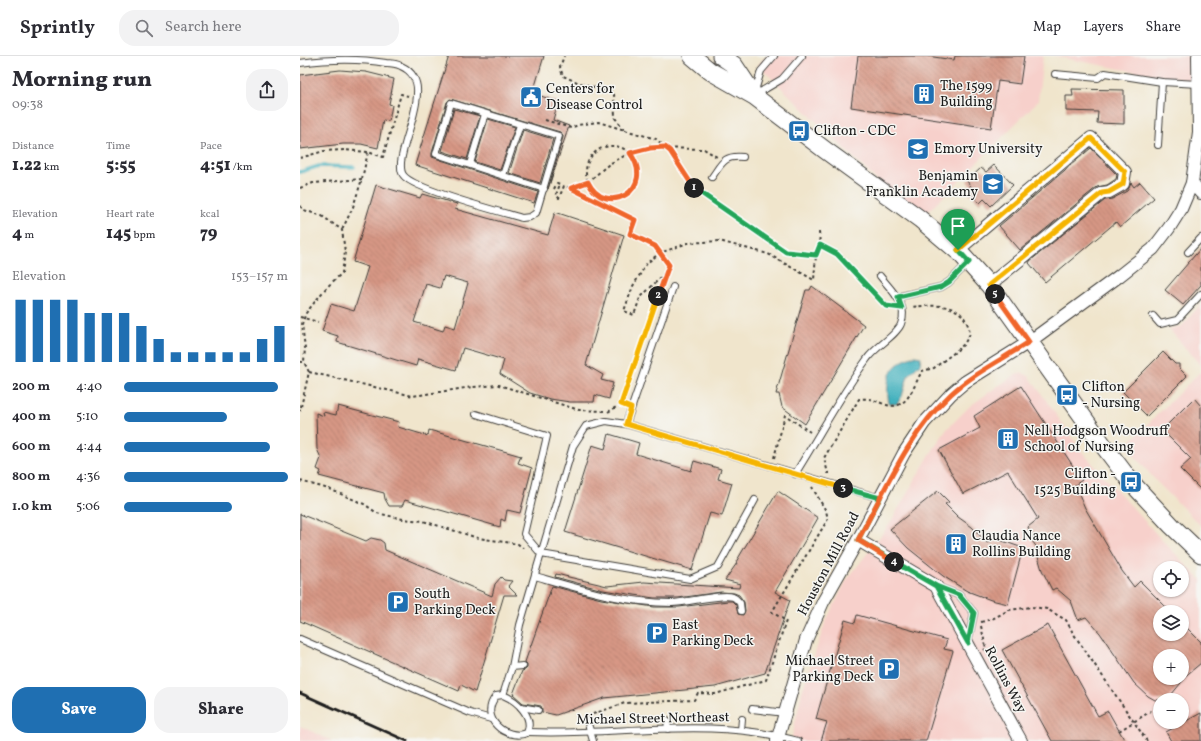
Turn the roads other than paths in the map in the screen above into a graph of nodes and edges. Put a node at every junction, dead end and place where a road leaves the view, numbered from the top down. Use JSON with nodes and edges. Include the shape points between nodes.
{"nodes":[{"id":1,"x":692,"y":56,"type":"edge"},
{"id":2,"x":721,"y":56,"type":"edge"},
{"id":3,"x":774,"y":56,"type":"edge"},
{"id":4,"x":802,"y":56,"type":"edge"},
{"id":5,"x":1199,"y":61,"type":"edge"},
{"id":6,"x":300,"y":63,"type":"edge"},
{"id":7,"x":1055,"y":74,"type":"dead end"},
{"id":8,"x":1162,"y":82,"type":"junction"},
{"id":9,"x":1199,"y":84,"type":"junction"},
{"id":10,"x":754,"y":96,"type":"junction"},
{"id":11,"x":486,"y":114,"type":"junction"},
{"id":12,"x":520,"y":124,"type":"junction"},
{"id":13,"x":1158,"y":145,"type":"dead end"},
{"id":14,"x":743,"y":157,"type":"dead end"},
{"id":15,"x":470,"y":164,"type":"junction"},
{"id":16,"x":503,"y":175,"type":"junction"},
{"id":17,"x":712,"y":177,"type":"dead end"},
{"id":18,"x":1192,"y":183,"type":"junction"},
{"id":19,"x":543,"y":192,"type":"junction"},
{"id":20,"x":1201,"y":192,"type":"edge"},
{"id":21,"x":1200,"y":242,"type":"edge"},
{"id":22,"x":1188,"y":252,"type":"dead end"},
{"id":23,"x":963,"y":256,"type":"junction"},
{"id":24,"x":880,"y":276,"type":"dead end"},
{"id":25,"x":989,"y":285,"type":"junction"},
{"id":26,"x":673,"y":287,"type":"dead end"},
{"id":27,"x":1201,"y":294,"type":"edge"},
{"id":28,"x":898,"y":297,"type":"junction"},
{"id":29,"x":1154,"y":316,"type":"dead end"},
{"id":30,"x":1029,"y":342,"type":"junction"},
{"id":31,"x":476,"y":414,"type":"dead end"},
{"id":32,"x":626,"y":424,"type":"junction"},
{"id":33,"x":796,"y":474,"type":"junction"},
{"id":34,"x":880,"y":498,"type":"junction"},
{"id":35,"x":756,"y":500,"type":"dead end"},
{"id":36,"x":858,"y":540,"type":"junction"},
{"id":37,"x":541,"y":554,"type":"junction"},
{"id":38,"x":1201,"y":554,"type":"edge"},
{"id":39,"x":534,"y":576,"type":"junction"},
{"id":40,"x":936,"y":586,"type":"junction"},
{"id":41,"x":741,"y":611,"type":"dead end"},
{"id":42,"x":300,"y":639,"type":"edge"},
{"id":43,"x":968,"y":643,"type":"junction"},
{"id":44,"x":523,"y":666,"type":"dead end"},
{"id":45,"x":512,"y":667,"type":"junction"},
{"id":46,"x":503,"y":695,"type":"junction"},
{"id":47,"x":521,"y":707,"type":"junction"},
{"id":48,"x":752,"y":709,"type":"dead end"},
{"id":49,"x":538,"y":710,"type":"dead end"},
{"id":50,"x":784,"y":713,"type":"junction"},
{"id":51,"x":491,"y":718,"type":"junction"},
{"id":52,"x":588,"y":718,"type":"road end"},
{"id":53,"x":742,"y":719,"type":"dead end"},
{"id":54,"x":668,"y":720,"type":"dead end"},
{"id":55,"x":668,"y":729,"type":"junction"},
{"id":56,"x":741,"y":730,"type":"junction"},
{"id":57,"x":591,"y":733,"type":"junction"},
{"id":58,"x":526,"y":734,"type":"junction"},
{"id":59,"x":777,"y":738,"type":"edge"},
{"id":60,"x":529,"y":741,"type":"edge"},
{"id":61,"x":593,"y":741,"type":"edge"},
{"id":62,"x":798,"y":741,"type":"edge"},
{"id":63,"x":1021,"y":741,"type":"edge"}],
"edges":[{"from":1,"to":10,"type":"main road","via":[[710,71]]},
{"from":2,"to":10,"type":"main road","via":[[734,65]]},
{"from":3,"to":10,"type":"lane","via":[[761,71]]},
{"from":4,"to":10,"type":"lane","via":[[782,79]]},
{"from":5,"to":9,"type":"street","name":"Houston Mill Road"},
{"from":6,"to":19,"type":"lane","via":[[340,59],[365,60],[400,65],[407,70],[416,80],[418,92],[400,170],[411,182],[434,192],[522,218],[530,218],[536,213]]},
{"from":7,"to":8,"type":"lane","via":[[1098,78],[1105,73]]},
{"from":8,"to":9,"type":"lane"},
{"from":8,"to":13,"type":"lane"},
{"from":9,"to":18,"type":"street","name":"Houston Mill Road","via":[[1199,132]]},
{"from":10,"to":23,"type":"main road","via":[[920,219]]},
{"from":11,"to":12,"type":"lane"},
{"from":11,"to":15,"type":"lane"},
{"from":11,"to":15,"type":"lane","via":[[451,104],[436,154]]},
{"from":12,"to":16,"type":"lane"},
{"from":12,"to":19,"type":"lane","via":[[559,136]]},
{"from":14,"to":17,"type":"lane","via":[[723,161]]},
{"from":15,"to":16,"type":"lane"},
{"from":16,"to":19,"type":"lane"},
{"from":18,"to":20,"type":"street"},
{"from":18,"to":30,"type":"street","name":"Houston Mill Road","via":[[1181,209],[1153,249]]},
{"from":21,"to":22,"type":"lane"},
{"from":23,"to":25,"type":"main road"},
{"from":23,"to":25,"type":"street","via":[[1091,138],[1125,172],[1123,184],[1102,193]]},
{"from":23,"to":28,"type":"lane","via":[[949,282],[941,287]]},
{"from":24,"to":28,"type":"lane"},
{"from":25,"to":30,"type":"main road"},
{"from":26,"to":32,"type":"lane"},
{"from":27,"to":29,"type":"lane","via":[[1177,320],[1160,324]]},
{"from":28,"to":33,"type":"lane","via":[[902,308],[901,325],[868,358],[851,382]]},
{"from":30,"to":34,"type":"street","name":"Houston Mill Road","via":[[965,382],[951,394],[924,423],[904,453]]},
{"from":30,"to":38,"type":"main road","via":[[1131,482]]},
{"from":31,"to":37,"type":"lane","via":[[547,436],[524,534]]},
{"from":32,"to":33,"type":"lane"},
{"from":32,"to":37,"type":"lane","via":[[606,420],[586,426],[573,446]]},
{"from":33,"to":34,"type":"lane"},
{"from":34,"to":36,"type":"street","name":"Houston Mill Road"},
{"from":35,"to":37,"type":"lane","via":[[718,567],[690,579]]},
{"from":36,"to":40,"type":"street"},
{"from":36,"to":50,"type":"street","name":"Houston Mill Road","via":[[814,621]]},
{"from":37,"to":39,"type":"lane"},
{"from":39,"to":41,"type":"lane","via":[[619,599],[674,603],[734,597],[740,603]]},
{"from":39,"to":45,"type":"lane","via":[[520,625]]},
{"from":40,"to":43,"type":"street","name":"Rollins Way"},
{"from":40,"to":43,"type":"lane","via":[[959,595],[974,613]]},
{"from":42,"to":51,"type":"lane","via":[[470,713]]},
{"from":43,"to":63,"type":"street","name":"Rollins Way"},
{"from":44,"to":45,"type":"lane"},
{"from":45,"to":46,"type":"lane"},
{"from":46,"to":47,"type":"lane"},
{"from":46,"to":51,"type":"lane","via":[[496,696],[490,703]]},
{"from":47,"to":49,"type":"lane"},
{"from":47,"to":58,"type":"lane","via":[[528,719]]},
{"from":48,"to":50,"type":"lane"},
{"from":50,"to":59,"type":"street","name":"Houston Mill Road"},
{"from":51,"to":58,"type":"lane","via":[[497,728],[508,736]]},
{"from":52,"to":57,"type":"lane"},
{"from":53,"to":56,"type":"lane"},
{"from":54,"to":55,"type":"lane"},
{"from":55,"to":56,"type":"lane","name":"Michael Street Northeast"},
{"from":55,"to":57,"type":"lane","name":"Michael Street Northeast"},
{"from":56,"to":59,"type":"lane","name":"Michael Street Northeast"},
{"from":57,"to":58,"type":"lane","name":"Michael Street Northeast"},
{"from":57,"to":61,"type":"lane"},
{"from":58,"to":60,"type":"lane"},
{"from":59,"to":62,"type":"lane","name":"Michael Street Northeast"}]}
